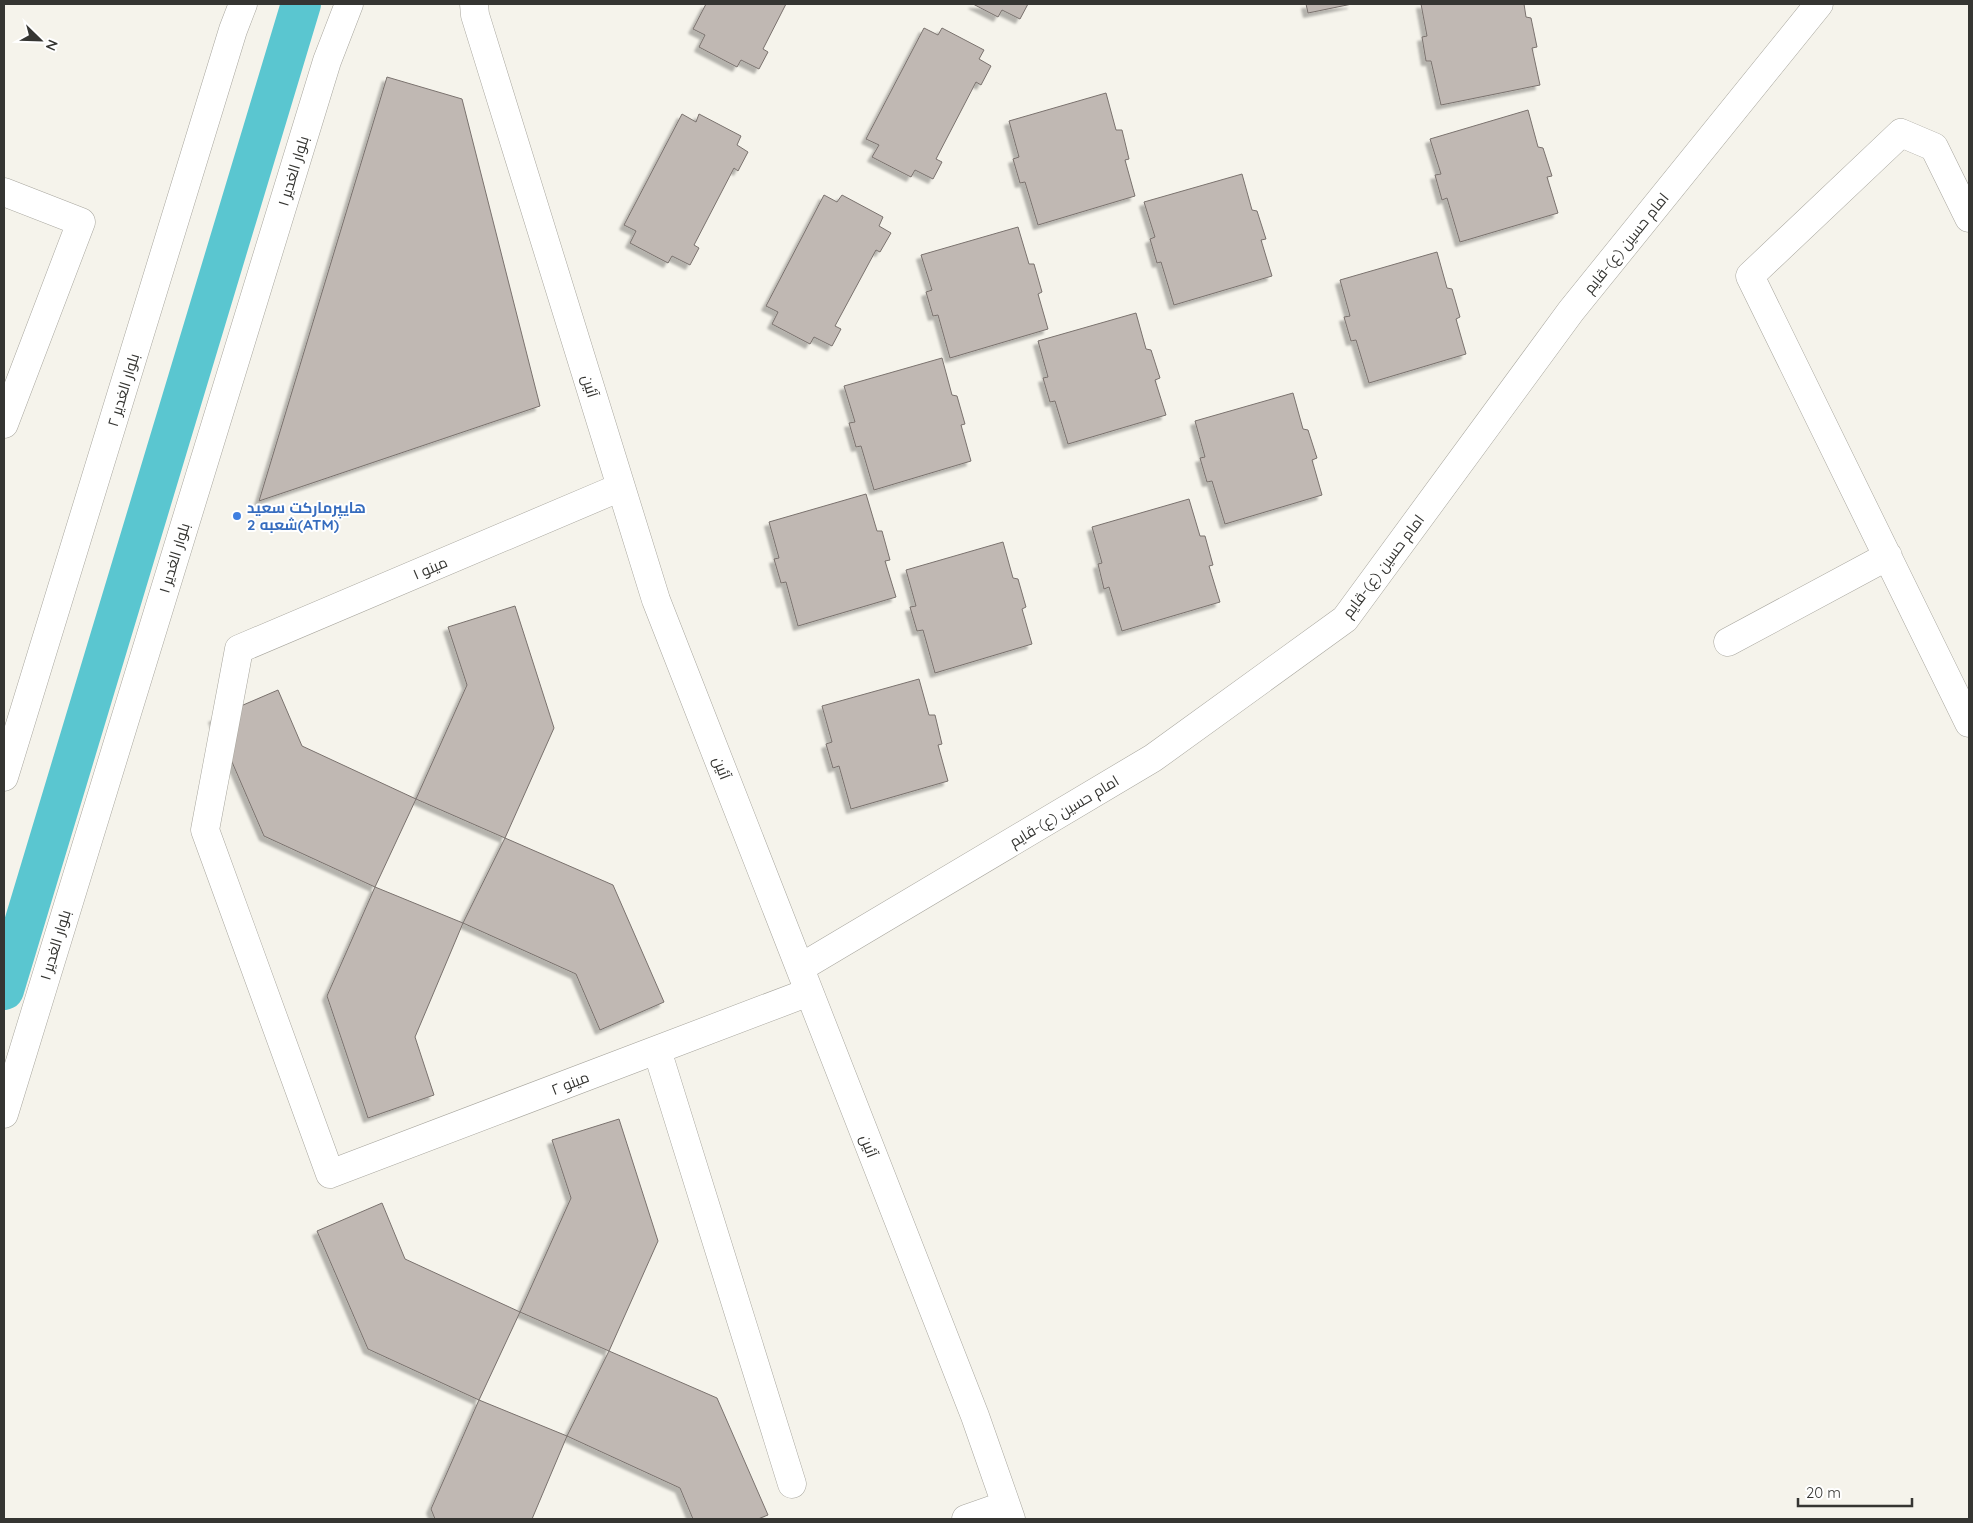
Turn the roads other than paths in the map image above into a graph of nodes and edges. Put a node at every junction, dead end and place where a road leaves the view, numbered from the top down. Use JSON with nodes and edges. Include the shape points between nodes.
{"nodes":[{"id":1,"x":243,"y":4,"type":"edge"},
{"id":2,"x":349,"y":4,"type":"edge"},
{"id":3,"x":474,"y":4,"type":"edge"},
{"id":4,"x":1819,"y":4,"type":"edge"},
{"id":5,"x":4,"y":192,"type":"edge"},
{"id":6,"x":1969,"y":218,"type":"edge"},
{"id":7,"x":4,"y":424,"type":"edge"},
{"id":8,"x":621,"y":487,"type":"junction"},
{"id":9,"x":1888,"y":556,"type":"junction"},
{"id":10,"x":1728,"y":642,"type":"dead end"},
{"id":11,"x":1969,"y":723,"type":"edge"},
{"id":12,"x":4,"y":778,"type":"edge"},
{"id":13,"x":805,"y":980,"type":"junction"},
{"id":14,"x":657,"y":1050,"type":"junction"},
{"id":15,"x":4,"y":1114,"type":"edge"},
{"id":16,"x":330,"y":1174,"type":"joint"},
{"id":17,"x":792,"y":1484,"type":"dead end"},
{"id":18,"x":1008,"y":1512,"type":"edge"},
{"id":19,"x":966,"y":1519,"type":"edge"}],
"edges":[{"from":1,"to":12,"type":"street","name":"بلوار الغدیر ۲"},
{"from":2,"to":15,"type":"street","name":"بلوار الغدیر ۱","via":[[327,62]]},
{"from":3,"to":8,"type":"street","name":"آئین"},
{"from":4,"to":13,"type":"street","name":"امام حسین (ع)-قایم","via":[[1571,311],[1345,619],[1153,758]]},
{"from":5,"to":7,"type":"street","via":[[81,222]]},
{"from":6,"to":9,"type":"street","via":[[1934,146],[1902,133],[1750,276]]},
{"from":8,"to":13,"type":"street","name":"آئین","via":[[656,600]]},
{"from":8,"to":16,"type":"street","name":"مینو ۱","via":[[239,649],[205,830]]},
{"from":9,"to":10,"type":"street"},
{"from":9,"to":11,"type":"street"},
{"from":13,"to":14,"type":"street","name":"مینو ۲"},
{"from":13,"to":18,"type":"street","name":"آئین","via":[[975,1416]]},
{"from":14,"to":16,"type":"street","name":"مینو ۲"},
{"from":14,"to":17,"type":"street"},
{"from":18,"to":19,"type":"street"}]}
